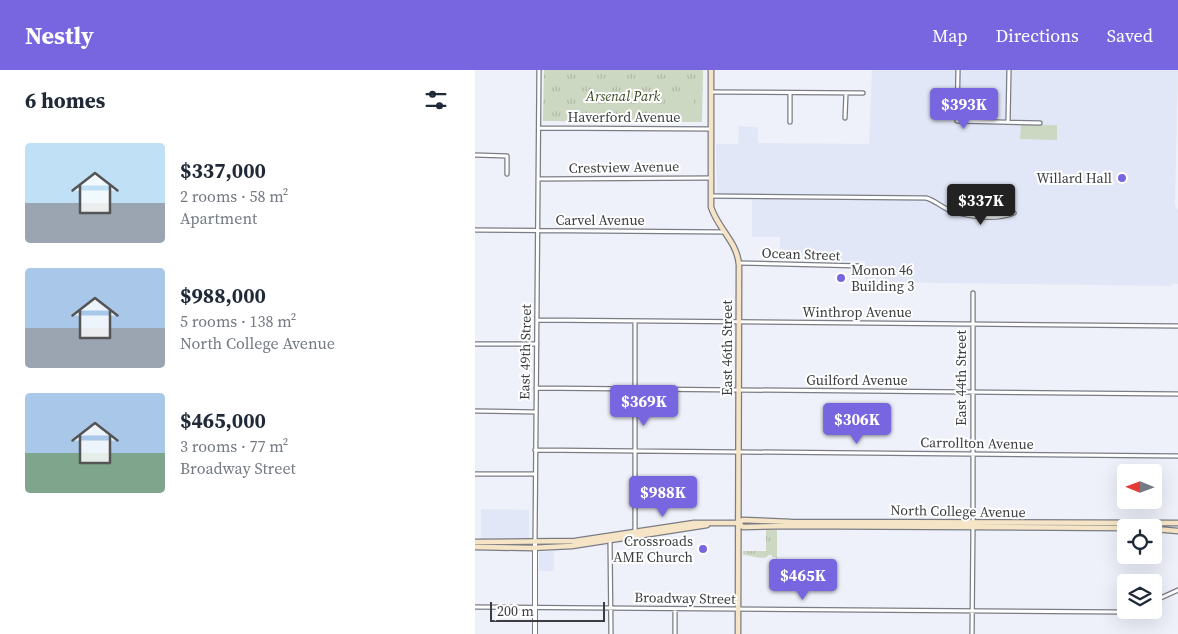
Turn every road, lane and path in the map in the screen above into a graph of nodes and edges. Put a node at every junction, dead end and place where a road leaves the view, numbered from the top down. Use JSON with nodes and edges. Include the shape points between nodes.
{"nodes":[{"id":1,"x":539,"y":70,"type":"edge"},
{"id":2,"x":711,"y":70,"type":"edge"},
{"id":3,"x":958,"y":70,"type":"edge"},
{"id":4,"x":1009,"y":70,"type":"edge"},
{"id":5,"x":711,"y":92,"type":"junction"},
{"id":6,"x":790,"y":93,"type":"junction"},
{"id":7,"x":846,"y":93,"type":"junction"},
{"id":8,"x":863,"y":93,"type":"dead end"},
{"id":9,"x":845,"y":118,"type":"dead end"},
{"id":10,"x":789,"y":122,"type":"dead end"},
{"id":11,"x":1008,"y":122,"type":"junction"},
{"id":12,"x":1040,"y":122,"type":"dead end"},
{"id":13,"x":539,"y":128,"type":"junction"},
{"id":14,"x":710,"y":129,"type":"junction"},
{"id":15,"x":475,"y":155,"type":"edge"},
{"id":16,"x":507,"y":174,"type":"dead end"},
{"id":17,"x":710,"y":178,"type":"junction"},
{"id":18,"x":538,"y":179,"type":"junction"},
{"id":19,"x":711,"y":196,"type":"junction"},
{"id":20,"x":1014,"y":214,"type":"dead end"},
{"id":21,"x":475,"y":230,"type":"edge"},
{"id":22,"x":538,"y":230,"type":"junction"},
{"id":23,"x":725,"y":232,"type":"junction"},
{"id":24,"x":739,"y":263,"type":"junction"},
{"id":25,"x":862,"y":266,"type":"dead end"},
{"id":26,"x":973,"y":293,"type":"dead end"},
{"id":27,"x":537,"y":320,"type":"junction"},
{"id":28,"x":635,"y":321,"type":"junction"},
{"id":29,"x":739,"y":322,"type":"junction"},
{"id":30,"x":972,"y":324,"type":"junction"},
{"id":31,"x":1178,"y":326,"type":"edge"},
{"id":32,"x":475,"y":344,"type":"edge"},
{"id":33,"x":537,"y":344,"type":"junction"},
{"id":34,"x":536,"y":388,"type":"junction"},
{"id":35,"x":635,"y":389,"type":"junction"},
{"id":36,"x":739,"y":390,"type":"junction"},
{"id":37,"x":973,"y":392,"type":"junction"},
{"id":38,"x":1178,"y":394,"type":"edge"},
{"id":39,"x":475,"y":411,"type":"edge"},
{"id":40,"x":536,"y":412,"type":"junction"},
{"id":41,"x":535,"y":450,"type":"junction"},
{"id":42,"x":635,"y":451,"type":"junction"},
{"id":43,"x":738,"y":453,"type":"junction"},
{"id":44,"x":973,"y":455,"type":"junction"},
{"id":45,"x":1178,"y":456,"type":"edge"},
{"id":46,"x":475,"y":474,"type":"edge"},
{"id":47,"x":535,"y":474,"type":"junction"},
{"id":48,"x":739,"y":523,"type":"junction"},
{"id":49,"x":1178,"y":523,"type":"edge"},
{"id":50,"x":713,"y":524,"type":"junction"},
{"id":51,"x":973,"y":525,"type":"junction"},
{"id":52,"x":1117,"y":528,"type":"edge"},
{"id":53,"x":1162,"y":530,"type":"edge"},
{"id":54,"x":1178,"y":531,"type":"edge"},
{"id":55,"x":635,"y":532,"type":"junction"},
{"id":56,"x":610,"y":541,"type":"junction"},
{"id":57,"x":475,"y":542,"type":"edge"},
{"id":58,"x":535,"y":542,"type":"junction"},
{"id":59,"x":475,"y":547,"type":"edge"},
{"id":60,"x":535,"y":548,"type":"junction"},
{"id":61,"x":1178,"y":590,"type":"edge"},
{"id":62,"x":1162,"y":597,"type":"edge"},
{"id":63,"x":475,"y":607,"type":"edge"},
{"id":64,"x":535,"y":608,"type":"junction"},
{"id":65,"x":611,"y":608,"type":"junction"},
{"id":66,"x":675,"y":609,"type":"junction"},
{"id":67,"x":738,"y":610,"type":"junction"},
{"id":68,"x":972,"y":611,"type":"junction"},
{"id":69,"x":1117,"y":612,"type":"edge"},
{"id":70,"x":535,"y":634,"type":"edge"},
{"id":71,"x":611,"y":634,"type":"edge"},
{"id":72,"x":675,"y":634,"type":"edge"},
{"id":73,"x":738,"y":634,"type":"edge"},
{"id":74,"x":972,"y":634,"type":"edge"}],
"edges":[{"from":1,"to":13,"type":"street","name":"East 49th Street"},
{"from":2,"to":5,"type":"main road","name":"East 46th Street"},
{"from":3,"to":11,"type":"street","via":[[957,121]]},
{"from":4,"to":11,"type":"street"},
{"from":5,"to":6,"type":"street"},
{"from":5,"to":14,"type":"main road","name":"East 46th Street"},
{"from":6,"to":7,"type":"street"},
{"from":6,"to":10,"type":"street"},
{"from":7,"to":8,"type":"street"},
{"from":7,"to":9,"type":"street"},
{"from":11,"to":12,"type":"street"},
{"from":13,"to":14,"type":"street","name":"Haverford Avenue"},
{"from":13,"to":18,"type":"street","name":"East 49th Street"},
{"from":14,"to":17,"type":"main road","name":"East 46th Street"},
{"from":15,"to":16,"type":"street","via":[[507,156]]},
{"from":17,"to":18,"type":"street","name":"Crestview Avenue"},
{"from":17,"to":19,"type":"main road","name":"East 46th Street"},
{"from":18,"to":22,"type":"street","name":"East 49th Street"},
{"from":19,"to":20,"type":"street","via":[[926,198],[957,213],[991,217]]},
{"from":19,"to":23,"type":"main road","name":"East 46th Street","via":[[713,212]]},
{"from":21,"to":22,"type":"street","name":"Carvel Avenue"},
{"from":22,"to":23,"type":"street","name":"Carvel Avenue"},
{"from":22,"to":27,"type":"street","name":"East 49th Street"},
{"from":23,"to":24,"type":"main road","name":"East 46th Street","via":[[736,249]]},
{"from":24,"to":25,"type":"street","name":"Ocean Street"},
{"from":24,"to":29,"type":"main road","name":"East 46th Street"},
{"from":26,"to":30,"type":"street","name":"East 44th Street"},
{"from":27,"to":28,"type":"street","name":"Winthrop Avenue"},
{"from":27,"to":33,"type":"street","name":"East 49th Street"},
{"from":28,"to":29,"type":"street","name":"Winthrop Avenue"},
{"from":28,"to":35,"type":"street"},
{"from":29,"to":30,"type":"street","name":"Winthrop Avenue"},
{"from":29,"to":36,"type":"main road","name":"East 46th Street"},
{"from":30,"to":31,"type":"street","name":"Winthrop Avenue"},
{"from":30,"to":37,"type":"street","name":"East 44th Street"},
{"from":32,"to":33,"type":"street"},
{"from":33,"to":34,"type":"street","name":"East 49th Street"},
{"from":34,"to":35,"type":"street","name":"Guilford Avenue"},
{"from":34,"to":40,"type":"street","name":"East 49th Street"},
{"from":35,"to":36,"type":"street","name":"Guilford Avenue"},
{"from":35,"to":42,"type":"street"},
{"from":36,"to":37,"type":"street","name":"Guilford Avenue"},
{"from":36,"to":43,"type":"main road","name":"East 46th Street"},
{"from":37,"to":38,"type":"street","name":"Guilford Avenue"},
{"from":37,"to":44,"type":"street","name":"East 44th Street"},
{"from":39,"to":40,"type":"street"},
{"from":40,"to":41,"type":"street","name":"East 49th Street"},
{"from":41,"to":42,"type":"street","name":"Carrollton Avenue"},
{"from":41,"to":47,"type":"street","name":"East 49th Street"},
{"from":42,"to":43,"type":"street","name":"Carrollton Avenue"},
{"from":42,"to":55,"type":"street"},
{"from":43,"to":44,"type":"street","name":"Carrollton Avenue"},
{"from":43,"to":48,"type":"main road","name":"East 46th Street"},
{"from":44,"to":45,"type":"street","name":"Carrollton Avenue"},
{"from":44,"to":51,"type":"street","name":"East 44th Street"},
{"from":46,"to":47,"type":"street"},
{"from":47,"to":58,"type":"street","name":"East 49th Street"},
{"from":48,"to":50,"type":"main road","name":"North College Avenue"},
{"from":48,"to":51,"type":"main road","name":"North College Avenue","via":[[743,520]]},
{"from":48,"to":67,"type":"main road","name":"East 46th Street"},
{"from":49,"to":51,"type":"main road","name":"North College Avenue"},
{"from":50,"to":55,"type":"main road","name":"North College Avenue","via":[[694,523]]},
{"from":50,"to":56,"type":"main road","name":"North College Avenue"},
{"from":51,"to":52,"type":"main road","name":"North College Avenue"},
{"from":51,"to":68,"type":"street","name":"East 44th Street"},
{"from":53,"to":54,"type":"main road"},
{"from":55,"to":58,"type":"main road","name":"North College Avenue","via":[[575,541]]},
{"from":56,"to":60,"type":"main road","name":"North College Avenue"},
{"from":56,"to":65,"type":"street"},
{"from":57,"to":58,"type":"main road","name":"North College Avenue"},
{"from":58,"to":60,"type":"street","name":"East 49th Street"},
{"from":59,"to":60,"type":"main road","name":"North College Avenue"},
{"from":60,"to":64,"type":"street","name":"East 49th Street"},
{"from":61,"to":62,"type":"street"},
{"from":63,"to":64,"type":"street","name":"Broadway Street"},
{"from":64,"to":65,"type":"street","name":"Broadway Street"},
{"from":64,"to":70,"type":"street","name":"East 49th Street"},
{"from":65,"to":66,"type":"street","name":"Broadway Street"},
{"from":65,"to":71,"type":"street"},
{"from":66,"to":67,"type":"street","name":"Broadway Street"},
{"from":66,"to":72,"type":"street"},
{"from":67,"to":68,"type":"street","name":"Broadway Street"},
{"from":67,"to":73,"type":"main road","name":"East 46th Street"},
{"from":68,"to":69,"type":"street","name":"Broadway Street"},
{"from":68,"to":74,"type":"street","name":"East 44th Street"}]}
